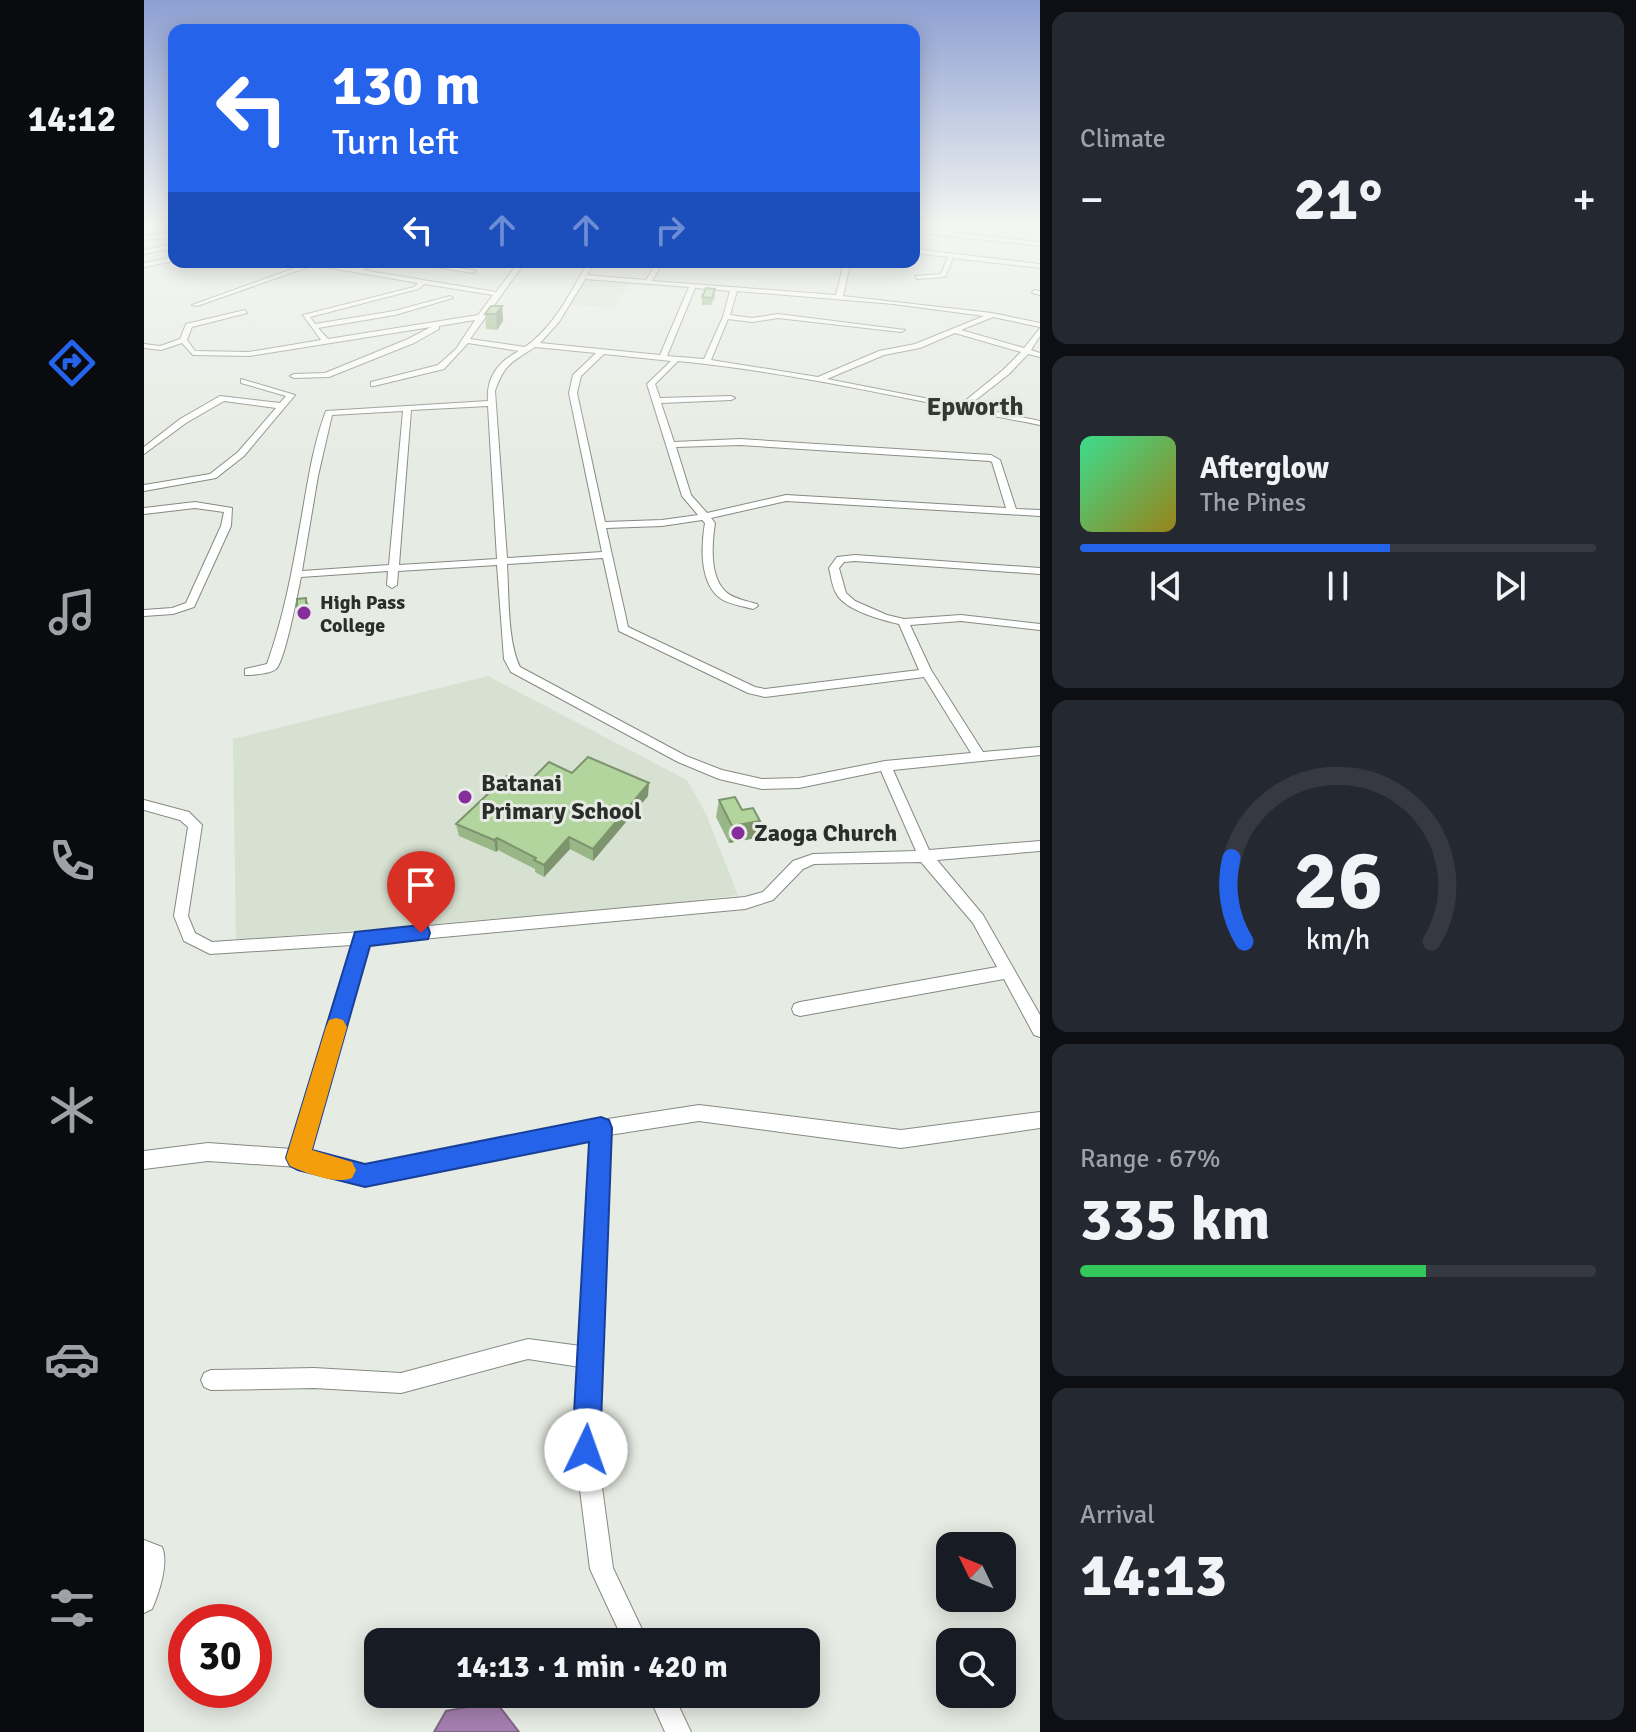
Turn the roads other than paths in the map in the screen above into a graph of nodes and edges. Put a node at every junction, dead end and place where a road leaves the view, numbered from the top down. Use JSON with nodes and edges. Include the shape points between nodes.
{"nodes":[{"id":1,"x":345,"y":306,"type":"edge"},
{"id":2,"x":421,"y":306,"type":"edge"},
{"id":3,"x":489,"y":306,"type":"edge"},
{"id":4,"x":564,"y":306,"type":"edge"},
{"id":5,"x":685,"y":306,"type":"edge"},
{"id":6,"x":729,"y":306,"type":"edge"},
{"id":7,"x":909,"y":306,"type":"edge"},
{"id":8,"x":245,"y":312,"type":"dead end"},
{"id":9,"x":992,"y":315,"type":"junction"},
{"id":10,"x":480,"y":317,"type":"junction"},
{"id":11,"x":726,"y":317,"type":"junction"},
{"id":12,"x":437,"y":323,"type":"junction"},
{"id":13,"x":315,"y":326,"type":"junction"},
{"id":14,"x":1040,"y":327,"type":"edge"},
{"id":15,"x":901,"y":330,"type":"dead end"},
{"id":16,"x":956,"y":331,"type":"junction"},
{"id":17,"x":183,"y":340,"type":"junction"},
{"id":18,"x":326,"y":341,"type":"junction"},
{"id":19,"x":467,"y":341,"type":"junction"},
{"id":20,"x":144,"y":346,"type":"edge"},
{"id":21,"x":529,"y":347,"type":"junction"},
{"id":22,"x":154,"y":348,"type":"junction"},
{"id":23,"x":1026,"y":351,"type":"junction"},
{"id":24,"x":601,"y":353,"type":"junction"},
{"id":25,"x":144,"y":355,"type":"edge"},
{"id":26,"x":1040,"y":355,"type":"edge"},
{"id":27,"x":662,"y":359,"type":"junction"},
{"id":28,"x":675,"y":361,"type":"junction"},
{"id":29,"x":707,"y":362,"type":"junction"},
{"id":30,"x":294,"y":376,"type":"dead end"},
{"id":31,"x":817,"y":380,"type":"junction"},
{"id":32,"x":244,"y":381,"type":"dead end"},
{"id":33,"x":374,"y":384,"type":"dead end"},
{"id":34,"x":731,"y":398,"type":"dead end"},
{"id":35,"x":657,"y":401,"type":"junction"},
{"id":36,"x":490,"y":403,"type":"junction"},
{"id":37,"x":282,"y":406,"type":"junction"},
{"id":38,"x":963,"y":406,"type":"junction"},
{"id":39,"x":407,"y":408,"type":"junction"},
{"id":40,"x":1040,"y":411,"type":"edge"},
{"id":41,"x":1029,"y":420,"type":"junction"},
{"id":42,"x":1040,"y":423,"type":"edge"},
{"id":43,"x":670,"y":445,"type":"junction"},
{"id":44,"x":144,"y":451,"type":"edge"},
{"id":45,"x":144,"y":488,"type":"edge"},
{"id":46,"x":144,"y":511,"type":"edge"},
{"id":47,"x":1012,"y":511,"type":"junction"},
{"id":48,"x":1040,"y":513,"type":"edge"},
{"id":49,"x":707,"y":516,"type":"junction"},
{"id":50,"x":602,"y":525,"type":"junction"},
{"id":51,"x":605,"y":555,"type":"junction"},
{"id":52,"x":501,"y":562,"type":"junction"},
{"id":53,"x":394,"y":567,"type":"junction"},
{"id":54,"x":1040,"y":571,"type":"edge"},
{"id":55,"x":296,"y":574,"type":"junction"},
{"id":56,"x":392,"y":585,"type":"dead end"},
{"id":57,"x":753,"y":606,"type":"dead end"},
{"id":58,"x":144,"y":613,"type":"edge"},
{"id":59,"x":904,"y":622,"type":"junction"},
{"id":60,"x":1040,"y":627,"type":"edge"},
{"id":61,"x":249,"y":672,"type":"dead end"},
{"id":62,"x":928,"y":673,"type":"junction"},
{"id":63,"x":1040,"y":751,"type":"edge"},
{"id":64,"x":979,"y":756,"type":"junction"},
{"id":65,"x":885,"y":766,"type":"junction"},
{"id":66,"x":144,"y":805,"type":"edge"},
{"id":67,"x":1040,"y":846,"type":"edge"},
{"id":68,"x":925,"y":856,"type":"junction"},
{"id":69,"x":362,"y":938,"type":"junction"},
{"id":70,"x":1007,"y":972,"type":"junction"},
{"id":71,"x":800,"y":1009,"type":"dead end"},
{"id":72,"x":1040,"y":1030,"type":"edge"},
{"id":73,"x":1040,"y":1120,"type":"edge"},
{"id":74,"x":601,"y":1128,"type":"junction"},
{"id":75,"x":298,"y":1158,"type":"junction"},
{"id":76,"x":144,"y":1160,"type":"edge"},
{"id":77,"x":591,"y":1358,"type":"junction"},
{"id":78,"x":211,"y":1380,"type":"dead end"},
{"id":79,"x":144,"y":1551,"type":"edge"},
{"id":80,"x":144,"y":1601,"type":"edge"},
{"id":81,"x":629,"y":1628,"type":"edge"},
{"id":82,"x":667,"y":1708,"type":"edge"},
{"id":83,"x":678,"y":1732,"type":"edge"}],
"edges":[{"from":1,"to":13,"type":"street","via":[[305,316]]},
{"from":2,"to":13,"type":"street"},
{"from":3,"to":10,"type":"street"},
{"from":4,"to":21,"type":"street"},
{"from":5,"to":27,"type":"street"},
{"from":6,"to":11,"type":"street"},
{"from":7,"to":9,"type":"street"},
{"from":8,"to":17,"type":"street","via":[[189,326]]},
{"from":9,"to":14,"type":"street"},
{"from":9,"to":16,"type":"street"},
{"from":10,"to":12,"type":"street"},
{"from":10,"to":19,"type":"street"},
{"from":11,"to":15,"type":"street","via":[[778,316]]},
{"from":11,"to":29,"type":"street"},
{"from":12,"to":18,"type":"street"},
{"from":12,"to":30,"type":"street","via":[[411,341],[326,375]]},
{"from":13,"to":18,"type":"street"},
{"from":14,"to":23,"type":"street"},
{"from":16,"to":23,"type":"street"},
{"from":16,"to":31,"type":"street","via":[[853,363]]},
{"from":17,"to":18,"type":"street","via":[[193,353],[249,354]]},
{"from":17,"to":22,"type":"street"},
{"from":19,"to":21,"type":"street"},
{"from":19,"to":33,"type":"street","via":[[441,367]]},
{"from":20,"to":22,"type":"street"},
{"from":21,"to":24,"type":"street"},
{"from":21,"to":36,"type":"street","via":[[503,364]]},
{"from":22,"to":25,"type":"street"},
{"from":23,"to":26,"type":"street"},
{"from":23,"to":38,"type":"street"},
{"from":24,"to":27,"type":"street"},
{"from":24,"to":50,"type":"street","via":[[577,375],[573,393]]},
{"from":27,"to":28,"type":"street"},
{"from":28,"to":29,"type":"street"},
{"from":28,"to":35,"type":"street","via":[[651,384]]},
{"from":29,"to":31,"type":"street"},
{"from":31,"to":38,"type":"street"},
{"from":32,"to":37,"type":"street","via":[[291,395]]},
{"from":34,"to":35,"type":"street"},
{"from":35,"to":43,"type":"street"},
{"from":36,"to":39,"type":"street"},
{"from":36,"to":52,"type":"street"},
{"from":37,"to":44,"type":"street","via":[[223,398]]},
{"from":37,"to":45,"type":"street","via":[[241,454],[213,476]]},
{"from":38,"to":41,"type":"street"},
{"from":39,"to":53,"type":"street"},
{"from":39,"to":55,"type":"street","via":[[329,413],[316,455]]},
{"from":40,"to":41,"type":"street"},
{"from":41,"to":42,"type":"street"},
{"from":43,"to":47,"type":"street","via":[[740,442],[991,458]]},
{"from":43,"to":49,"type":"street","via":[[687,496]]},
{"from":46,"to":58,"type":"street","via":[[195,505],[229,510],[190,605]]},
{"from":47,"to":48,"type":"street"},
{"from":47,"to":49,"type":"street","via":[[786,498]]},
{"from":49,"to":50,"type":"street"},
{"from":49,"to":57,"type":"street","via":[[705,547],[718,590]]},
{"from":50,"to":51,"type":"street"},
{"from":51,"to":52,"type":"street"},
{"from":51,"to":62,"type":"street","via":[[623,629],[752,690],[765,693]]},
{"from":52,"to":53,"type":"street"},
{"from":52,"to":65,"type":"street","via":[[515,669],[682,759],[762,784],[799,783]]},
{"from":53,"to":55,"type":"street"},
{"from":53,"to":56,"type":"street"},
{"from":54,"to":59,"type":"street","via":[[841,559],[834,568],[841,594],[851,603]]},
{"from":55,"to":61,"type":"street","via":[[272,667]]},
{"from":59,"to":60,"type":"street","via":[[961,618]]},
{"from":59,"to":62,"type":"street"},
{"from":62,"to":64,"type":"street"},
{"from":63,"to":64,"type":"street"},
{"from":64,"to":65,"type":"street"},
{"from":65,"to":68,"type":"street"},
{"from":66,"to":69,"type":"street","via":[[184,816],[195,825],[181,916],[189,937],[210,948]]},
{"from":67,"to":68,"type":"street"},
{"from":68,"to":69,"type":"street","via":[[813,859],[798,865],[768,896],[745,903]]},
{"from":68,"to":70,"type":"street","via":[[978,919]]},
{"from":69,"to":75,"type":"street"},
{"from":70,"to":71,"type":"street"},
{"from":70,"to":72,"type":"street"},
{"from":73,"to":74,"type":"street","via":[[901,1139],[699,1113]]},
{"from":74,"to":75,"type":"street","via":[[365,1175]]},
{"from":74,"to":77,"type":"street"},
{"from":75,"to":76,"type":"street","via":[[208,1152]]},
{"from":77,"to":78,"type":"street","via":[[528,1349],[401,1383]]},
{"from":77,"to":81,"type":"street","via":[[586,1450],[602,1569]]},
{"from":79,"to":80,"type":"street","via":[[154,1555]]},
{"from":82,"to":83,"type":"street"}]}
